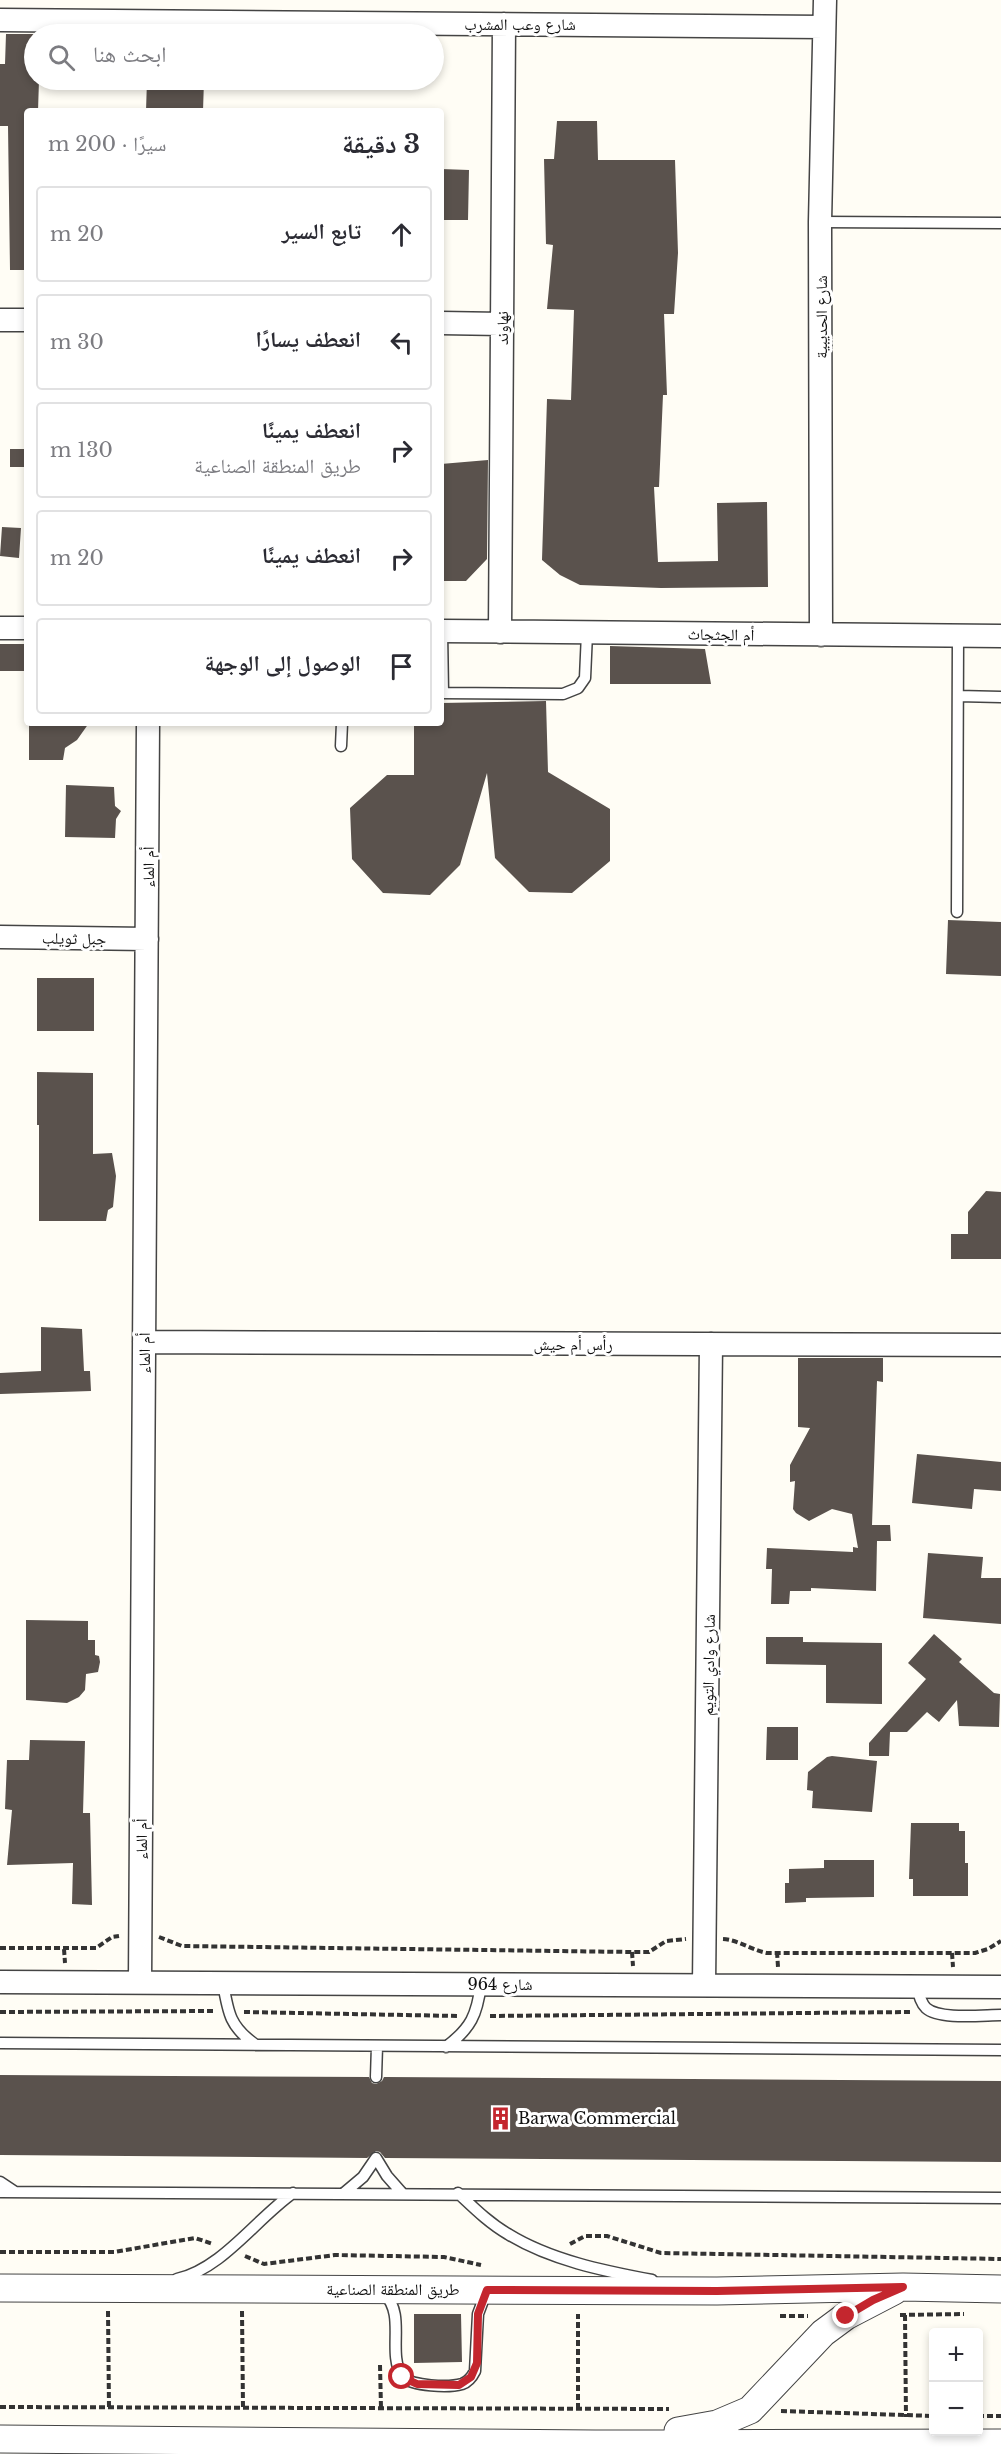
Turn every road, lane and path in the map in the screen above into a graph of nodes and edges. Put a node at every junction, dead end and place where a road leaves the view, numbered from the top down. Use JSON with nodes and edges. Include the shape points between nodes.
{"nodes":[{"id":1,"x":825,"y":0,"type":"edge"},
{"id":2,"x":0,"y":20,"type":"edge"},
{"id":3,"x":504,"y":24,"type":"junction"},
{"id":4,"x":824,"y":27,"type":"junction"},
{"id":5,"x":820,"y":222,"type":"junction"},
{"id":6,"x":1001,"y":223,"type":"edge"},
{"id":7,"x":0,"y":320,"type":"edge"},
{"id":8,"x":24,"y":320,"type":"edge"},
{"id":9,"x":444,"y":323,"type":"edge"},
{"id":10,"x":502,"y":324,"type":"junction"},
{"id":11,"x":0,"y":628,"type":"edge"},
{"id":12,"x":24,"y":628,"type":"edge"},
{"id":13,"x":444,"y":631,"type":"edge"},
{"id":14,"x":500,"y":632,"type":"junction"},
{"id":15,"x":587,"y":633,"type":"junction"},
{"id":16,"x":821,"y":635,"type":"junction"},
{"id":17,"x":958,"y":636,"type":"junction"},
{"id":18,"x":1001,"y":636,"type":"edge"},
{"id":19,"x":444,"y":693,"type":"edge"},
{"id":20,"x":958,"y":696,"type":"junction"},
{"id":21,"x":1001,"y":697,"type":"edge"},
{"id":22,"x":148,"y":726,"type":"edge"},
{"id":23,"x":342,"y":726,"type":"edge"},
{"id":24,"x":341,"y":746,"type":"dead end"},
{"id":25,"x":957,"y":912,"type":"dead end"},
{"id":26,"x":0,"y":937,"type":"edge"},
{"id":27,"x":147,"y":939,"type":"junction"},
{"id":28,"x":144,"y":1342,"type":"junction"},
{"id":29,"x":711,"y":1344,"type":"junction"},
{"id":30,"x":1001,"y":1345,"type":"edge"},
{"id":31,"x":141,"y":1937,"type":"junction"},
{"id":32,"x":705,"y":1939,"type":"junction"},
{"id":33,"x":1001,"y":1941,"type":"edge"},
{"id":34,"x":0,"y":1948,"type":"edge"},
{"id":35,"x":0,"y":1982,"type":"edge"},
{"id":36,"x":141,"y":1982,"type":"junction"},
{"id":37,"x":223,"y":1983,"type":"junction"},
{"id":38,"x":482,"y":1984,"type":"junction"},
{"id":39,"x":704,"y":1985,"type":"junction"},
{"id":40,"x":917,"y":1986,"type":"junction"},
{"id":41,"x":1001,"y":1987,"type":"edge"},
{"id":42,"x":1001,"y":2015,"type":"edge"},
{"id":43,"x":0,"y":2043,"type":"edge"},
{"id":44,"x":256,"y":2045,"type":"junction"},
{"id":45,"x":377,"y":2046,"type":"junction"},
{"id":46,"x":446,"y":2047,"type":"junction"},
{"id":47,"x":1001,"y":2050,"type":"edge"},
{"id":48,"x":376,"y":2077,"type":"dead end"},
{"id":49,"x":0,"y":2182,"type":"edge"},
{"id":50,"x":0,"y":2192,"type":"edge"},
{"id":51,"x":16,"y":2192,"type":"junction"},
{"id":52,"x":294,"y":2193,"type":"junction"},
{"id":53,"x":344,"y":2193,"type":"junction"},
{"id":54,"x":402,"y":2193,"type":"junction"},
{"id":55,"x":458,"y":2193,"type":"junction"},
{"id":56,"x":1001,"y":2198,"type":"edge"},
{"id":57,"x":228,"y":2250,"type":"junction"},
{"id":58,"x":0,"y":2252,"type":"edge"},
{"id":59,"x":552,"y":2255,"type":"junction"},
{"id":60,"x":1001,"y":2259,"type":"edge"},
{"id":61,"x":488,"y":2278,"type":"junction"},
{"id":62,"x":903,"y":2287,"type":"junction"},
{"id":63,"x":0,"y":2288,"type":"edge"},
{"id":64,"x":379,"y":2289,"type":"junction"},
{"id":65,"x":1001,"y":2289,"type":"edge"},
{"id":66,"x":717,"y":2291,"type":"junction"},
{"id":67,"x":111,"y":2299,"type":"junction"},
{"id":68,"x":242,"y":2310,"type":"dead end"},
{"id":69,"x":578,"y":2314,"type":"dead end"},
{"id":70,"x":905,"y":2315,"type":"dead end"},
{"id":71,"x":0,"y":2407,"type":"edge"},
{"id":72,"x":109,"y":2408,"type":"junction"},
{"id":73,"x":243,"y":2408,"type":"junction"},
{"id":74,"x":578,"y":2409,"type":"junction"},
{"id":75,"x":681,"y":2409,"type":"dead end"},
{"id":76,"x":750,"y":2410,"type":"junction"},
{"id":77,"x":929,"y":2416,"type":"edge"},
{"id":78,"x":983,"y":2416,"type":"edge"},
{"id":79,"x":1001,"y":2416,"type":"edge"},
{"id":80,"x":906,"y":2417,"type":"junction"},
{"id":81,"x":0,"y":2430,"type":"edge"},
{"id":82,"x":0,"y":2439,"type":"edge"},
{"id":83,"x":60,"y":2440,"type":"junction"},
{"id":84,"x":1001,"y":2443,"type":"edge"},
{"id":85,"x":595,"y":2444,"type":"junction"}],
"edges":[{"from":1,"to":4,"type":"street","name":"شارع الحديبية"},
{"from":2,"to":3,"type":"street","name":"شارع وعب المشرب"},
{"from":3,"to":4,"type":"street","name":"شارع وعب المشرب"},
{"from":3,"to":10,"type":"street","name":"نهاوند"},
{"from":4,"to":5,"type":"street","name":"شارع الحديبية"},
{"from":5,"to":6,"type":"lane"},
{"from":5,"to":16,"type":"street","name":"شارع الحديبية"},
{"from":7,"to":8,"type":"street"},
{"from":9,"to":10,"type":"street"},
{"from":10,"to":14,"type":"street","name":"نهاوند"},
{"from":11,"to":12,"type":"street"},
{"from":13,"to":14,"type":"street","name":"أم الجثجاث"},
{"from":14,"to":15,"type":"street","name":"أم الجثجاث"},
{"from":15,"to":16,"type":"street","name":"أم الجثجاث"},
{"from":15,"to":19,"type":"lane","via":[[585,678],[578,688],[563,694]]},
{"from":16,"to":17,"type":"street","name":"أم الجثجاث"},
{"from":17,"to":18,"type":"street","name":"أم الجثجاث"},
{"from":17,"to":20,"type":"lane"},
{"from":20,"to":21,"type":"lane"},
{"from":20,"to":25,"type":"lane"},
{"from":22,"to":27,"type":"street","name":"أم الماء"},
{"from":23,"to":24,"type":"lane"},
{"from":26,"to":27,"type":"street","name":"جبل ثويلب"},
{"from":27,"to":28,"type":"street","name":"أم الماء"},
{"from":28,"to":29,"type":"street","name":"رأس أم حيش"},
{"from":28,"to":31,"type":"street","name":"أم الماء"},
{"from":29,"to":30,"type":"street","name":"رأس أم حيش"},
{"from":29,"to":32,"type":"street","name":"شارع وادي التويم"},
{"from":31,"to":32,"type":"path","via":[[164,1938],[182,1946],[632,1952],[649,1952],[672,1940]]},
{"from":31,"to":34,"type":"path","via":[[112,1937],[96,1948]]},
{"from":31,"to":36,"type":"street","name":"أم الماء"},
{"from":32,"to":33,"type":"path","via":[[732,1940],[767,1953],[975,1953]]},
{"from":32,"to":39,"type":"street","name":"شارع وادي التويم"},
{"from":35,"to":36,"type":"street","name":"شارع 964"},
{"from":36,"to":37,"type":"street","name":"شارع 964"},
{"from":37,"to":38,"type":"street","name":"شارع 964"},
{"from":37,"to":44,"type":"lane","via":[[231,2020],[241,2035]]},
{"from":38,"to":39,"type":"street","name":"شارع 964"},
{"from":38,"to":46,"type":"lane","via":[[475,2016],[462,2035]]},
{"from":39,"to":40,"type":"street","name":"شارع 964"},
{"from":40,"to":41,"type":"street","name":"شارع 964"},
{"from":40,"to":42,"type":"lane","via":[[920,2001],[938,2014]]},
{"from":43,"to":44,"type":"lane"},
{"from":44,"to":45,"type":"lane"},
{"from":45,"to":46,"type":"lane"},
{"from":45,"to":48,"type":"lane"},
{"from":46,"to":47,"type":"lane"},
{"from":49,"to":51,"type":"lane"},
{"from":50,"to":51,"type":"lane"},
{"from":51,"to":52,"type":"lane"},
{"from":52,"to":53,"type":"lane"},
{"from":52,"to":57,"type":"lane"},
{"from":53,"to":54,"type":"lane"},
{"from":53,"to":54,"type":"lane","via":[[363,2177],[376,2158]]},
{"from":54,"to":55,"type":"lane"},
{"from":55,"to":56,"type":"lane"},
{"from":55,"to":59,"type":"lane","via":[[492,2224]]},
{"from":57,"to":58,"type":"path","via":[[195,2238],[114,2252]]},
{"from":57,"to":61,"type":"path","via":[[264,2264],[335,2255],[444,2257]]},
{"from":57,"to":67,"type":"lane","via":[[186,2277]]},
{"from":59,"to":60,"type":"path","via":[[585,2236],[607,2236],[661,2253]]},
{"from":59,"to":66,"type":"lane","via":[[615,2272]]},
{"from":61,"to":64,"type":"street","name":"طريق المنطقة الصناعية"},
{"from":61,"to":64,"type":"lane","via":[[478,2314],[475,2371],[459,2385],[417,2384],[402,2377],[397,2364],[395,2310]]},
{"from":61,"to":66,"type":"street","name":"طريق المنطقة الصناعية"},
{"from":62,"to":65,"type":"street","name":"طريق المنطقة الصناعية"},
{"from":62,"to":66,"type":"street","name":"طريق المنطقة الصناعية"},
{"from":62,"to":76,"type":"street","via":[[873,2300],[823,2333]]},
{"from":63,"to":67,"type":"street","name":"طريق المنطقة الصناعية"},
{"from":64,"to":67,"type":"street","name":"طريق المنطقة الصناعية"},
{"from":67,"to":72,"type":"path"},
{"from":68,"to":73,"type":"path"},
{"from":69,"to":74,"type":"path"},
{"from":70,"to":80,"type":"path"},
{"from":71,"to":72,"type":"path"},
{"from":72,"to":73,"type":"path"},
{"from":73,"to":74,"type":"path"},
{"from":74,"to":75,"type":"path"},
{"from":76,"to":80,"type":"path"},
{"from":76,"to":85,"type":"street","via":[[717,2424]]},
{"from":77,"to":80,"type":"path"},
{"from":78,"to":79,"type":"path"},
{"from":81,"to":83,"type":"street"},
{"from":82,"to":83,"type":"street"},
{"from":83,"to":85,"type":"street"},
{"from":84,"to":85,"type":"street"}]}
